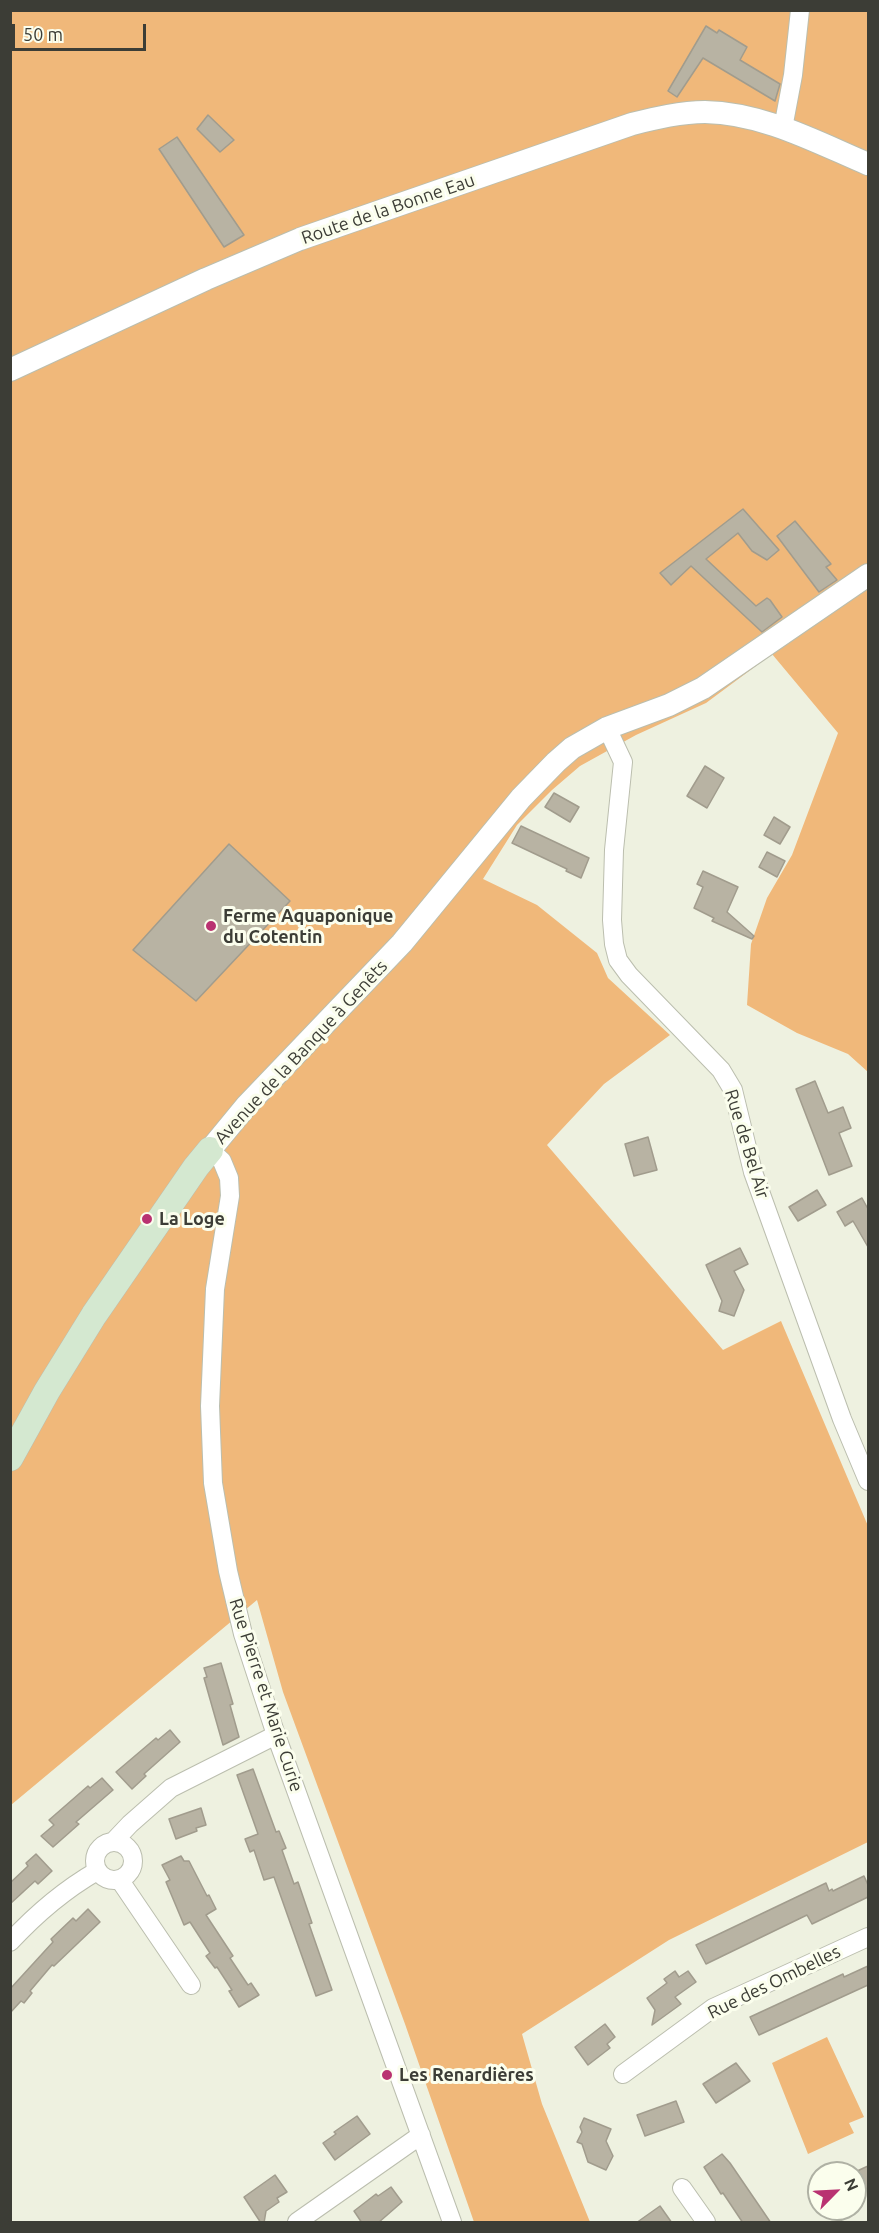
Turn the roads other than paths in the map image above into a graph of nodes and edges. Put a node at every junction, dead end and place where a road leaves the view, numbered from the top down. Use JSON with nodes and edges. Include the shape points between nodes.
{"nodes":[{"id":1,"x":800,"y":10,"type":"edge"},
{"id":2,"x":783,"y":128,"type":"junction"},
{"id":3,"x":868,"y":164,"type":"edge"},
{"id":4,"x":10,"y":370,"type":"edge"},
{"id":5,"x":868,"y":575,"type":"edge"},
{"id":6,"x":607,"y":728,"type":"junction"},
{"id":7,"x":210,"y":1150,"type":"junction"},
{"id":8,"x":10,"y":1458,"type":"edge"},
{"id":9,"x":868,"y":1481,"type":"edge"},
{"id":10,"x":276,"y":1735,"type":"junction"},
{"id":11,"x":113,"y":1842,"type":"junction"},
{"id":12,"x":97,"y":1871,"type":"junction"},
{"id":13,"x":119,"y":1879,"type":"junction"},
{"id":14,"x":868,"y":1937,"type":"edge"},
{"id":15,"x":10,"y":1942,"type":"edge"},
{"id":16,"x":191,"y":1984,"type":"dead end"},
{"id":17,"x":624,"y":2074,"type":"dead end"},
{"id":18,"x":421,"y":2135,"type":"junction"},
{"id":19,"x":682,"y":2188,"type":"dead end"},
{"id":20,"x":297,"y":2223,"type":"edge"},
{"id":21,"x":452,"y":2223,"type":"edge"},
{"id":22,"x":706,"y":2223,"type":"edge"}],
"edges":[{"from":1,"to":2,"type":"street"},
{"from":2,"to":3,"type":"street","name":"Route de la Bonne Eau"},
{"from":2,"to":4,"type":"street","name":"Route de la Bonne Eau","via":[[755,119],[704,112],[632,124],[300,238]]},
{"from":5,"to":6,"type":"street","name":"Avenue de la Banque à Genêts","via":[[703,688]]},
{"from":6,"to":7,"type":"street","name":"Avenue de la Banque à Genêts","via":[[572,748],[521,798],[402,943],[247,1105]]},
{"from":6,"to":9,"type":"street","name":"Rue de Bel Air","via":[[623,762],[613,879],[614,944],[618,960],[722,1070],[733,1090],[753,1172]]},
{"from":7,"to":8,"type":"main road","name":"Avenue de la Banque à Genêts","via":[[94,1315]]},
{"from":7,"to":10,"type":"street","name":"Rue Pierre et Marie Curie","via":[[222,1161],[229,1178],[230,1196],[214,1289],[210,1406],[213,1483],[243,1634]]},
{"from":10,"to":11,"type":"street","via":[[171,1788]]},
{"from":10,"to":18,"type":"street","name":"Rue Pierre et Marie Curie"},
{"from":11,"to":12,"type":"street","via":[[97,1852]]},
{"from":11,"to":13,"type":"street","via":[[129,1850],[133,1862],[129,1873]]},
{"from":12,"to":13,"type":"street","via":[[107,1880]]},
{"from":12,"to":15,"type":"street","via":[[32,1918]]},
{"from":13,"to":16,"type":"street"},
{"from":14,"to":17,"type":"street","name":"Rue des Ombelles","via":[[713,2008]]},
{"from":18,"to":20,"type":"street"},
{"from":18,"to":21,"type":"street","name":"Rue Pierre et Marie Curie"},
{"from":19,"to":22,"type":"street"}]}
